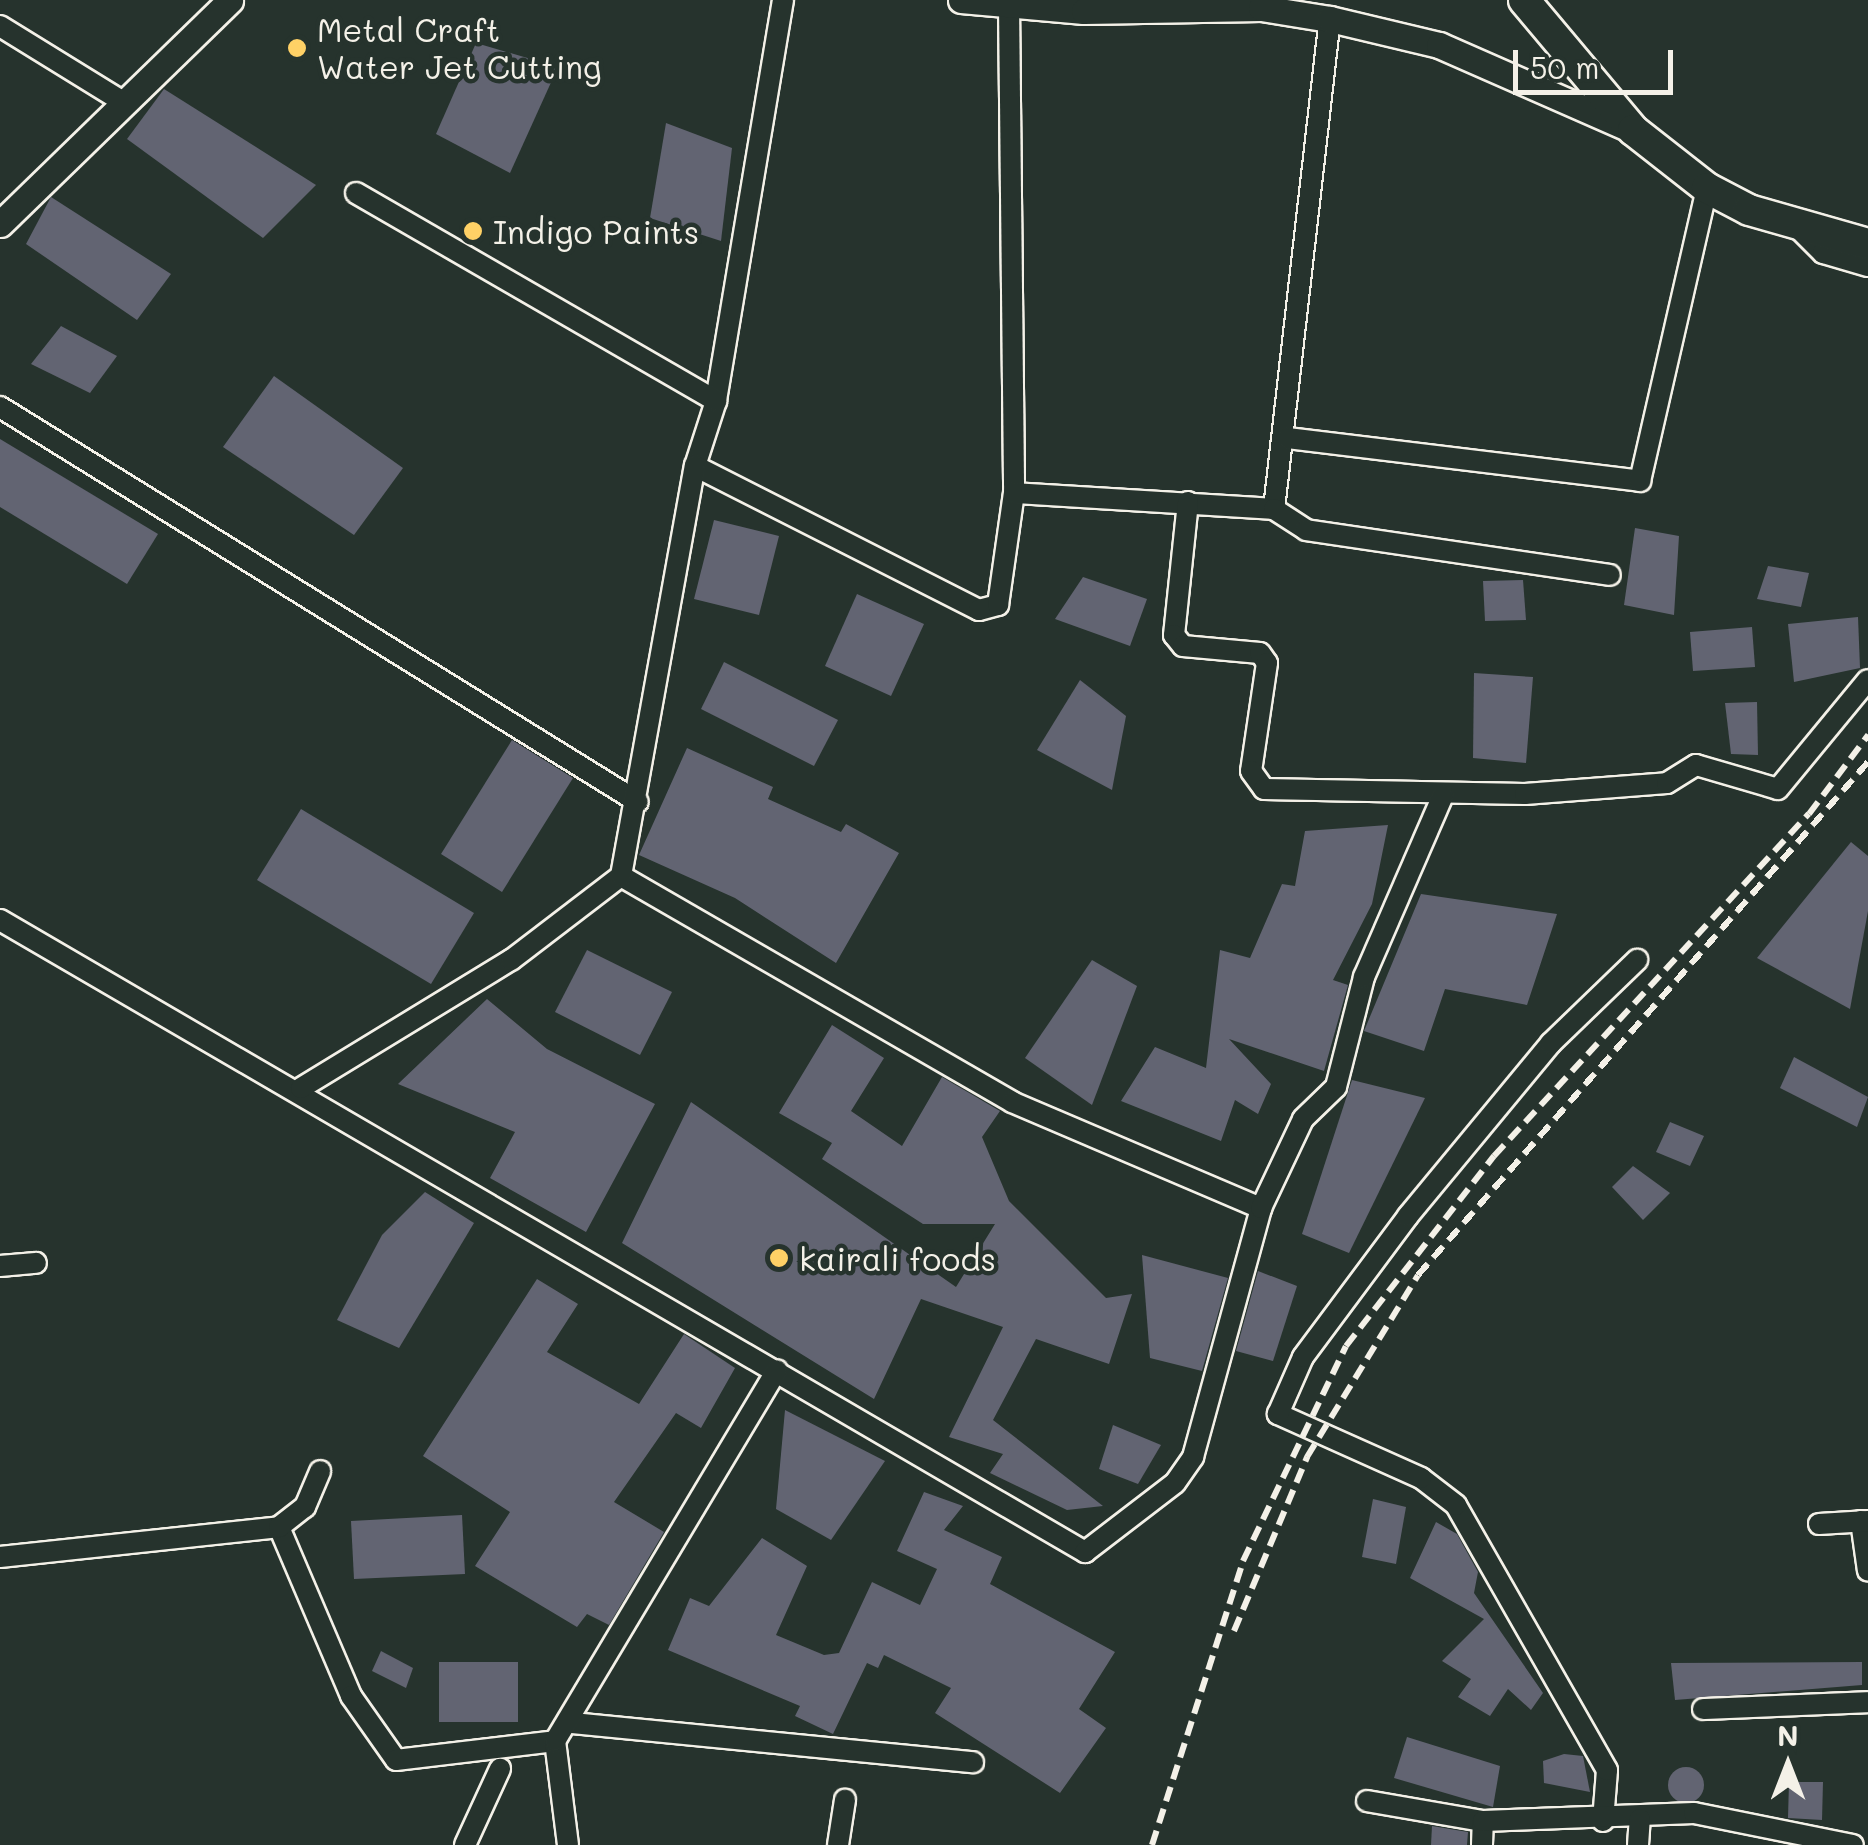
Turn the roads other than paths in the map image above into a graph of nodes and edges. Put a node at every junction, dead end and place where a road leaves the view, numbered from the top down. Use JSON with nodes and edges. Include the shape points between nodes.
{"nodes":[{"id":1,"x":230,"y":0,"type":"edge"},
{"id":2,"x":784,"y":0,"type":"edge"},
{"id":3,"x":961,"y":0,"type":"edge"},
{"id":4,"x":1524,"y":0,"type":"edge"},
{"id":5,"x":1009,"y":4,"type":"junction"},
{"id":6,"x":1330,"y":19,"type":"junction"},
{"id":7,"x":0,"y":26,"type":"edge"},
{"id":8,"x":120,"y":100,"type":"junction"},
{"id":9,"x":1632,"y":130,"type":"junction"},
{"id":10,"x":1707,"y":188,"type":"junction"},
{"id":11,"x":356,"y":193,"type":"dead end"},
{"id":12,"x":0,"y":224,"type":"edge"},
{"id":13,"x":1805,"y":228,"type":"junction"},
{"id":14,"x":1868,"y":244,"type":"edge"},
{"id":15,"x":1868,"y":266,"type":"edge"},
{"id":16,"x":716,"y":401,"type":"junction"},
{"id":17,"x":0,"y":407,"type":"edge"},
{"id":18,"x":1287,"y":438,"type":"junction"},
{"id":19,"x":694,"y":466,"type":"junction"},
{"id":20,"x":1014,"y":493,"type":"junction"},
{"id":21,"x":1188,"y":502,"type":"junction"},
{"id":22,"x":1274,"y":509,"type":"junction"},
{"id":23,"x":1610,"y":575,"type":"dead end"},
{"id":24,"x":1868,"y":680,"type":"edge"},
{"id":25,"x":1443,"y":795,"type":"junction"},
{"id":26,"x":638,"y":802,"type":"junction"},
{"id":27,"x":621,"y":876,"type":"junction"},
{"id":28,"x":0,"y":920,"type":"edge"},
{"id":29,"x":1638,"y":960,"type":"dead end"},
{"id":30,"x":301,"y":1088,"type":"junction"},
{"id":31,"x":1261,"y":1208,"type":"junction"},
{"id":32,"x":36,"y":1263,"type":"dead end"},
{"id":33,"x":0,"y":1266,"type":"edge"},
{"id":34,"x":777,"y":1370,"type":"junction"},
{"id":35,"x":320,"y":1471,"type":"dead end"},
{"id":36,"x":1865,"y":1521,"type":"edge"},
{"id":37,"x":1819,"y":1524,"type":"dead end"},
{"id":38,"x":279,"y":1527,"type":"junction"},
{"id":39,"x":0,"y":1557,"type":"edge"},
{"id":40,"x":1868,"y":1570,"type":"edge"},
{"id":41,"x":1868,"y":1702,"type":"edge"},
{"id":42,"x":1704,"y":1709,"type":"dead end"},
{"id":43,"x":572,"y":1724,"type":"junction"},
{"id":44,"x":556,"y":1741,"type":"junction"},
{"id":45,"x":972,"y":1762,"type":"dead end"},
{"id":46,"x":500,"y":1769,"type":"dead end"},
{"id":47,"x":845,"y":1800,"type":"dead end"},
{"id":48,"x":1367,"y":1801,"type":"dead end"},
{"id":49,"x":1483,"y":1820,"type":"junction"},
{"id":50,"x":1603,"y":1820,"type":"junction"},
{"id":51,"x":1640,"y":1820,"type":"junction"},
{"id":52,"x":464,"y":1845,"type":"edge"},
{"id":53,"x":568,"y":1845,"type":"edge"},
{"id":54,"x":838,"y":1845,"type":"edge"},
{"id":55,"x":1482,"y":1845,"type":"edge"},
{"id":56,"x":1638,"y":1845,"type":"edge"},
{"id":57,"x":1853,"y":1845,"type":"edge"}],
"edges":[{"from":1,"to":8,"type":"street"},
{"from":2,"to":16,"type":"street"},
{"from":3,"to":5,"type":"street"},
{"from":4,"to":9,"type":"main road"},
{"from":5,"to":6,"type":"street","via":[[1262,8]]},
{"from":5,"to":20,"type":"street"},
{"from":6,"to":9,"type":"street","via":[[1438,45]]},
{"from":6,"to":18,"type":"street"},
{"from":7,"to":8,"type":"street"},
{"from":8,"to":12,"type":"street"},
{"from":9,"to":10,"type":"main road"},
{"from":10,"to":13,"type":"main road"},
{"from":10,"to":18,"type":"street","via":[[1640,481]]},
{"from":11,"to":16,"type":"street"},
{"from":13,"to":14,"type":"main road"},
{"from":13,"to":15,"type":"street","via":[[1823,254]]},
{"from":16,"to":19,"type":"street"},
{"from":17,"to":26,"type":"street"},
{"from":18,"to":22,"type":"street"},
{"from":19,"to":20,"type":"street","via":[[979,610],[998,605]]},
{"from":19,"to":26,"type":"street"},
{"from":20,"to":21,"type":"street"},
{"from":21,"to":22,"type":"street"},
{"from":21,"to":25,"type":"street","via":[[1174,634],[1198,650],[1260,653],[1270,672],[1252,784]]},
{"from":22,"to":23,"type":"street","via":[[1306,530]]},
{"from":24,"to":25,"type":"street","via":[[1778,790],[1684,765],[1667,783]]},
{"from":25,"to":31,"type":"street","via":[[1364,978],[1336,1087],[1302,1119]]},
{"from":26,"to":27,"type":"street"},
{"from":27,"to":30,"type":"street","via":[[511,960]]},
{"from":27,"to":31,"type":"street","via":[[1012,1102]]},
{"from":28,"to":30,"type":"street"},
{"from":29,"to":50,"type":"street","via":[[1551,1043],[1445,1169],[1302,1357],[1278,1414],[1421,1478],[1456,1505],[1606,1770]]},
{"from":30,"to":34,"type":"street"},
{"from":31,"to":34,"type":"street","via":[[1193,1457],[1175,1483],[1085,1552]]},
{"from":32,"to":33,"type":"street"},
{"from":34,"to":43,"type":"street"},
{"from":35,"to":38,"type":"street","via":[[305,1507]]},
{"from":36,"to":37,"type":"street"},
{"from":36,"to":40,"type":"street"},
{"from":38,"to":39,"type":"street"},
{"from":38,"to":44,"type":"street","via":[[350,1696],[396,1760]]},
{"from":41,"to":42,"type":"street"},
{"from":43,"to":44,"type":"street"},
{"from":43,"to":45,"type":"street"},
{"from":44,"to":53,"type":"street"},
{"from":46,"to":52,"type":"street"},
{"from":47,"to":54,"type":"street"},
{"from":48,"to":49,"type":"street"},
{"from":49,"to":50,"type":"street"},
{"from":49,"to":55,"type":"street"},
{"from":50,"to":51,"type":"street"},
{"from":51,"to":56,"type":"street"},
{"from":51,"to":57,"type":"street","via":[[1694,1813]]}]}
